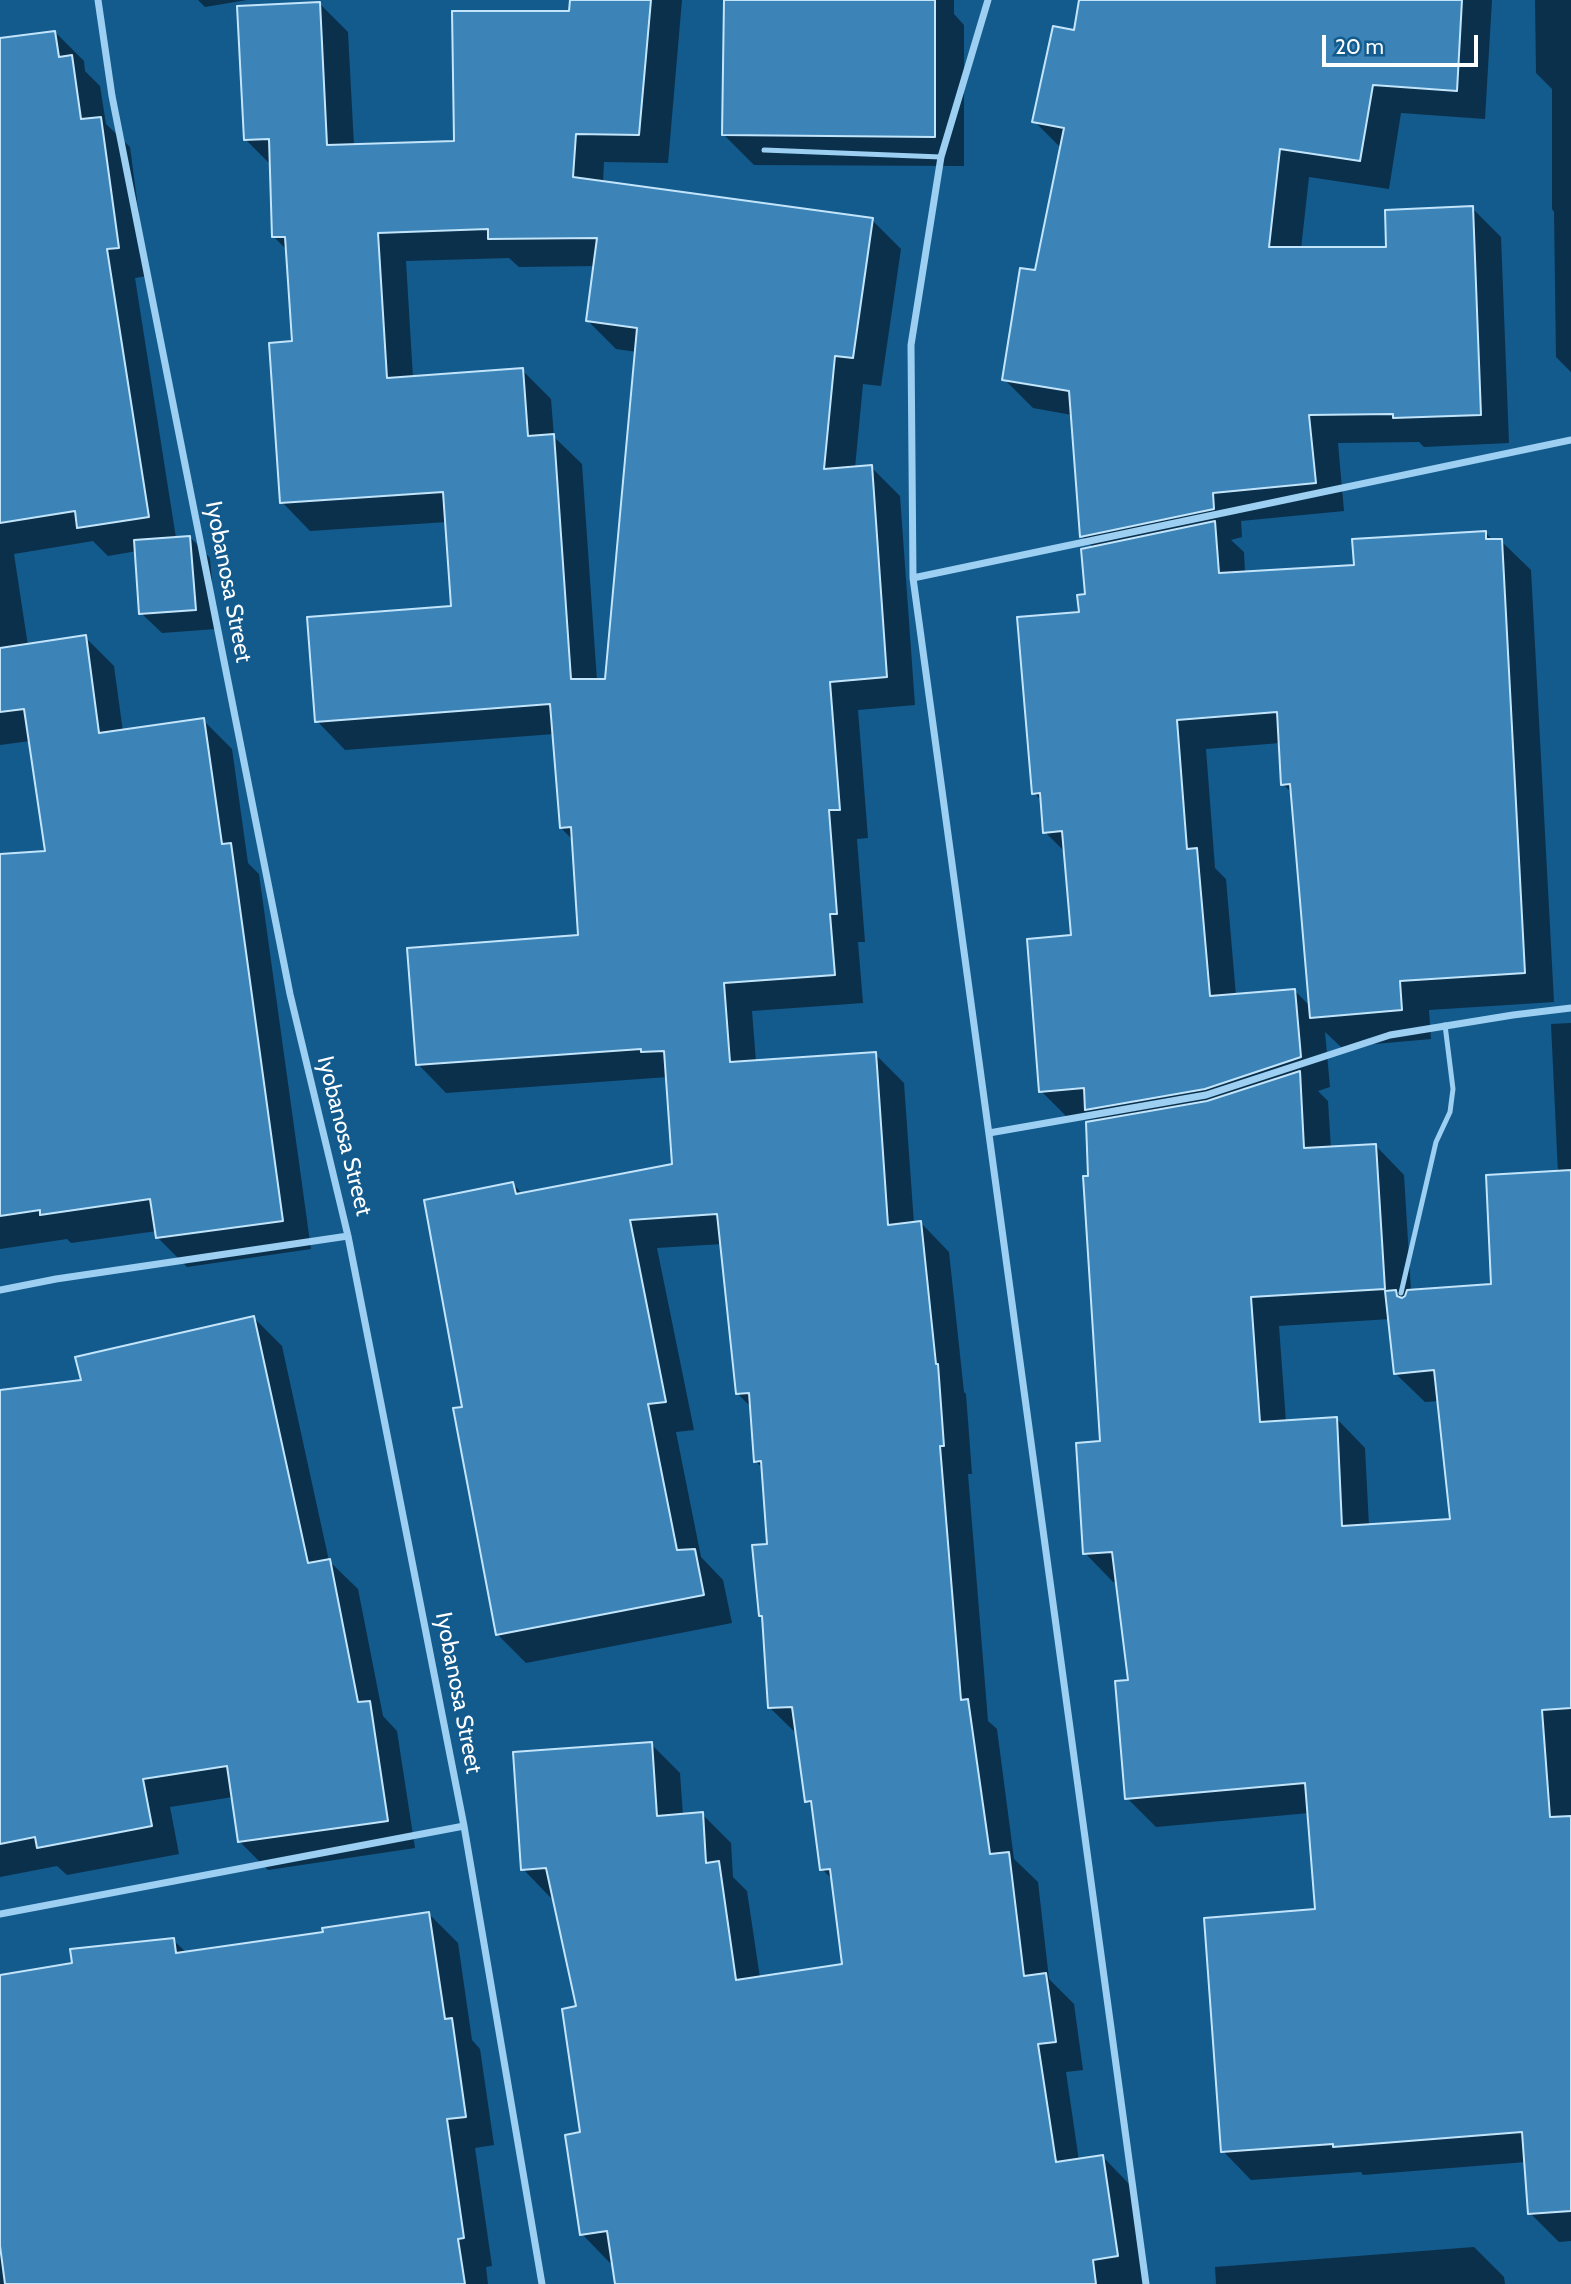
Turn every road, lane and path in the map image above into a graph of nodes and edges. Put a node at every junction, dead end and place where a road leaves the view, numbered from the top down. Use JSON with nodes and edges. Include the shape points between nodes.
{"nodes":[{"id":1,"x":98,"y":0,"type":"edge"},
{"id":2,"x":988,"y":0,"type":"edge"},
{"id":3,"x":764,"y":150,"type":"dead end"},
{"id":4,"x":941,"y":156,"type":"junction"},
{"id":5,"x":1571,"y":440,"type":"edge"},
{"id":6,"x":914,"y":578,"type":"junction"},
{"id":7,"x":1571,"y":1008,"type":"edge"},
{"id":8,"x":1445,"y":1025,"type":"junction"},
{"id":9,"x":989,"y":1133,"type":"junction"},
{"id":10,"x":348,"y":1236,"type":"junction"},
{"id":11,"x":0,"y":1290,"type":"edge"},
{"id":12,"x":1401,"y":1293,"type":"dead end"},
{"id":13,"x":464,"y":1826,"type":"junction"},
{"id":14,"x":0,"y":1914,"type":"edge"},
{"id":15,"x":542,"y":2284,"type":"edge"},
{"id":16,"x":1146,"y":2284,"type":"edge"}],
"edges":[{"from":1,"to":10,"type":"street","name":"Iyobanosa Street","via":[[115,110],[287,981]]},
{"from":2,"to":4,"type":"street"},
{"from":3,"to":4,"type":"lane"},
{"from":4,"to":6,"type":"street","via":[[911,345]]},
{"from":5,"to":6,"type":"street"},
{"from":6,"to":9,"type":"street"},
{"from":7,"to":8,"type":"street"},
{"from":8,"to":9,"type":"street","via":[[1390,1035],[1206,1095]]},
{"from":8,"to":12,"type":"lane","via":[[1453,1089],[1450,1112],[1436,1142]]},
{"from":9,"to":16,"type":"street"},
{"from":10,"to":11,"type":"street"},
{"from":10,"to":13,"type":"street","name":"Iyobanosa Street"},
{"from":13,"to":14,"type":"street"},
{"from":13,"to":15,"type":"street","name":"Iyobanosa Street"}]}
